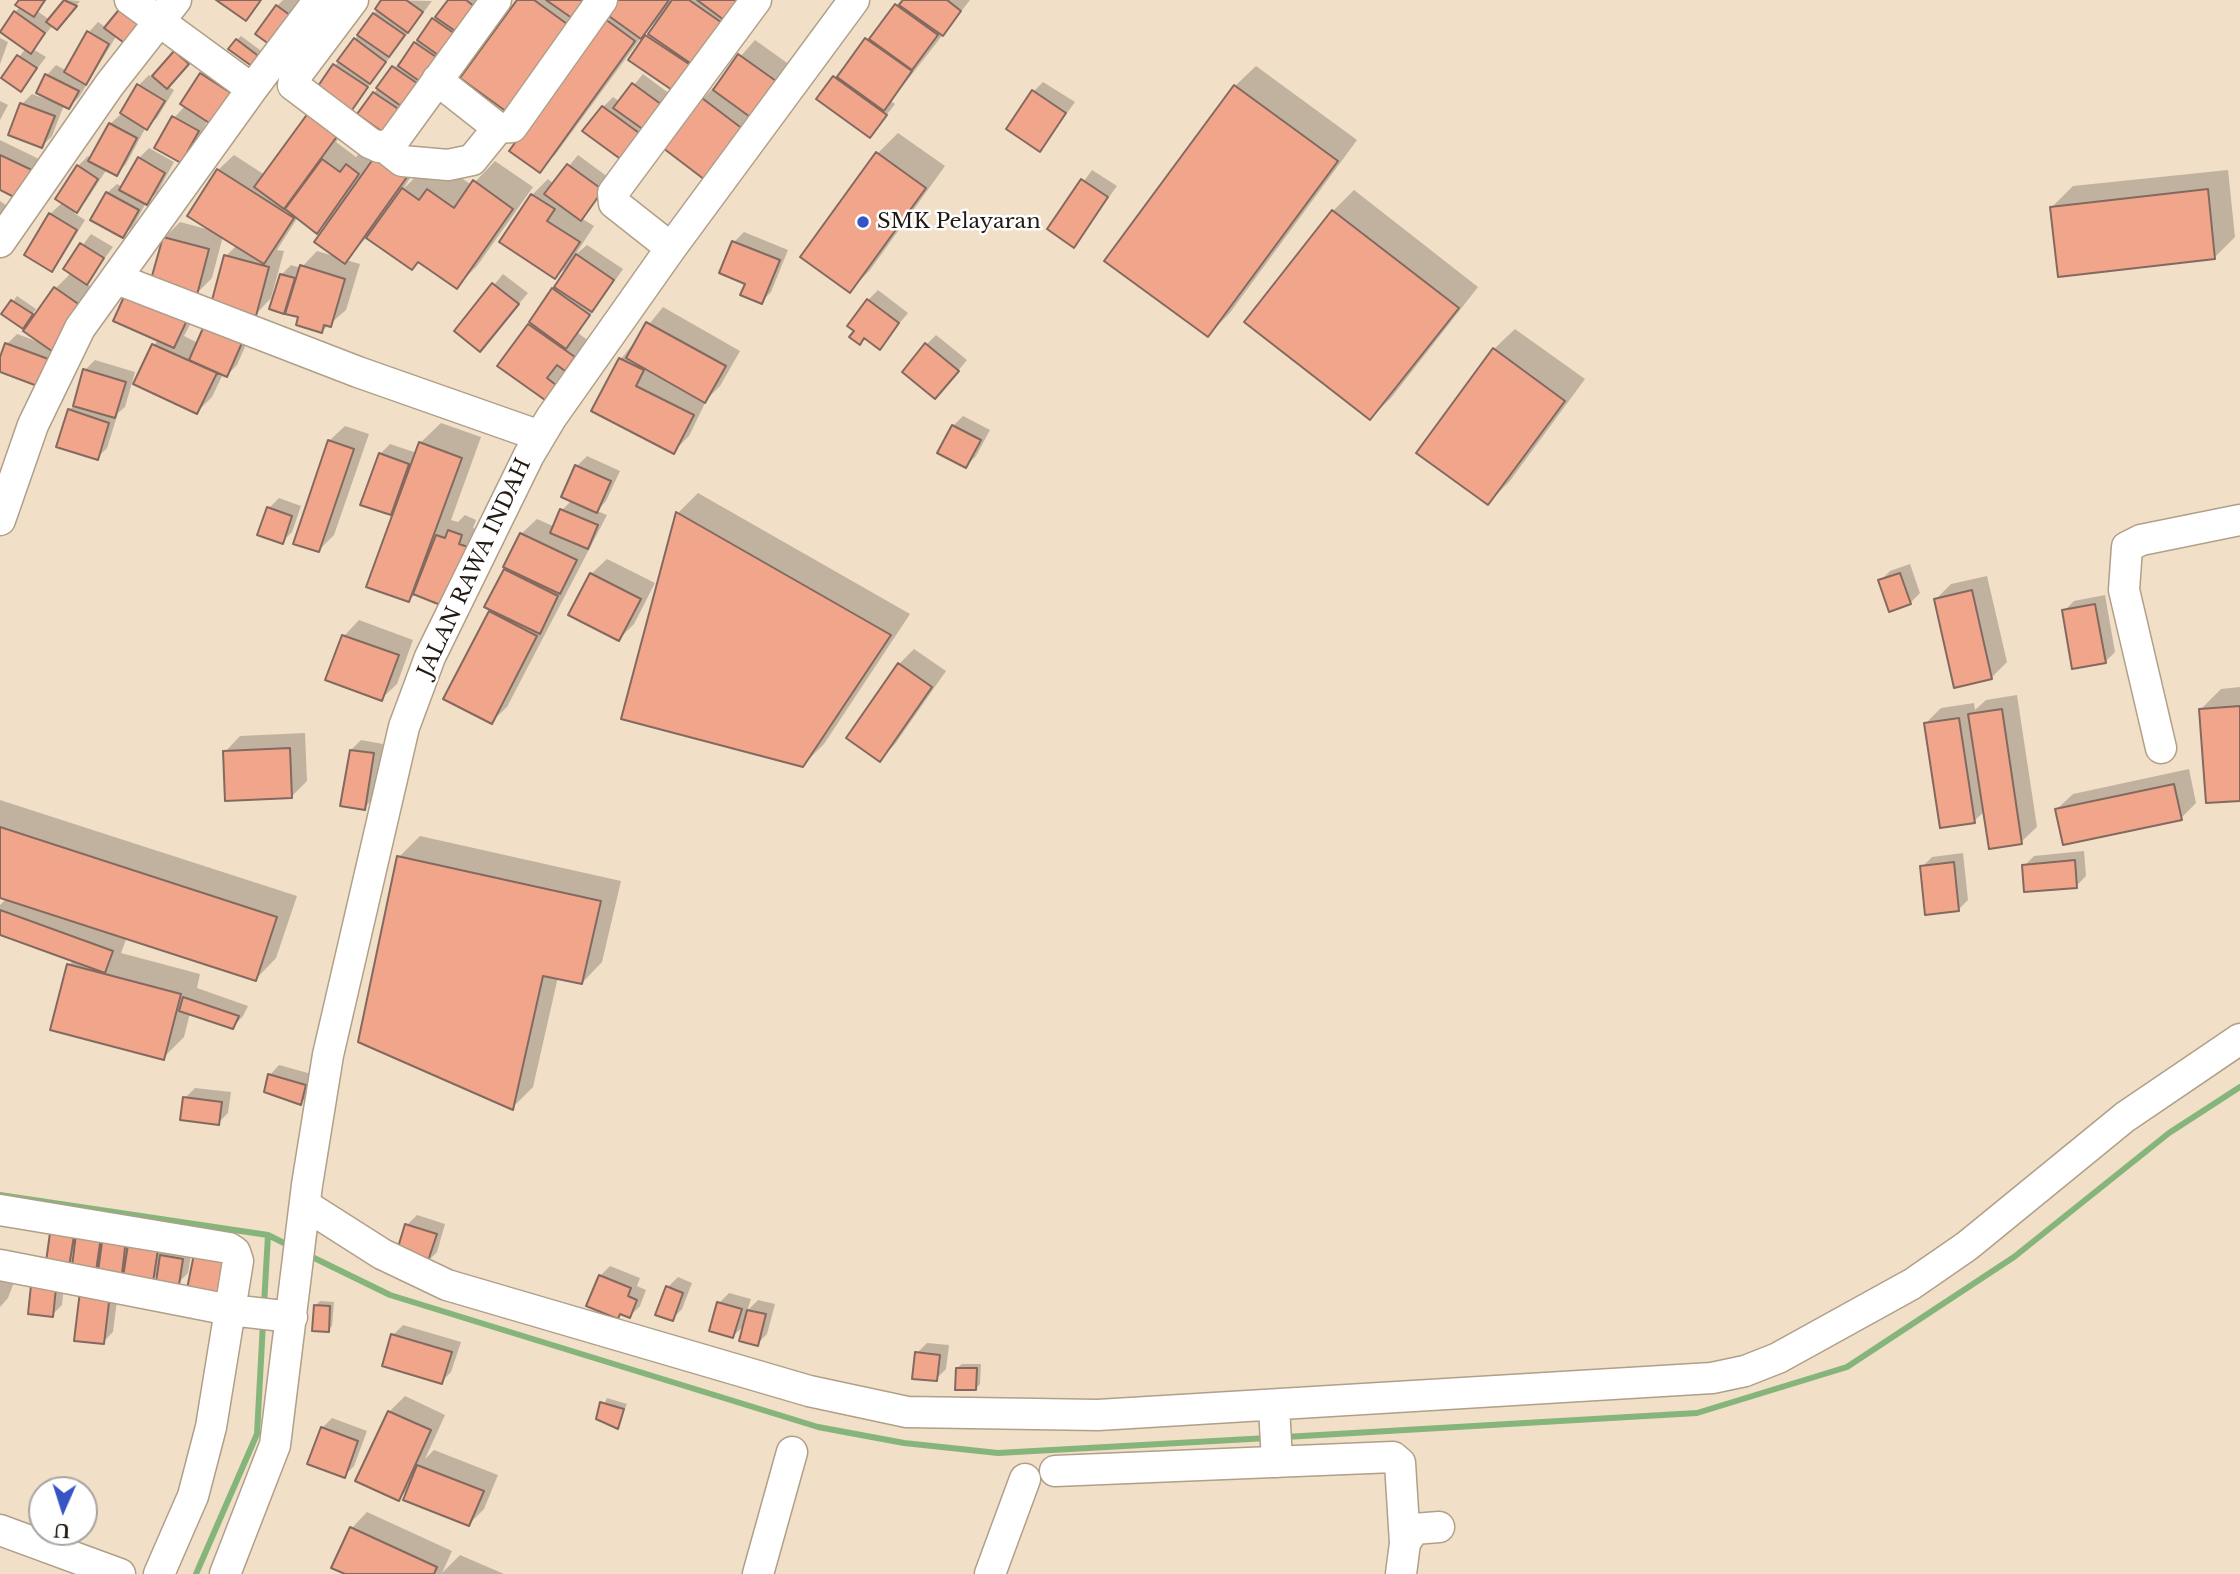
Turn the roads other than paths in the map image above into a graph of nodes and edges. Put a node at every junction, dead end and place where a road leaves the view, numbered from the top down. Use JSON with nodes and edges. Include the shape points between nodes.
{"nodes":[{"id":1,"x":130,"y":0,"type":"edge"},
{"id":2,"x":319,"y":0,"type":"edge"},
{"id":3,"x":353,"y":0,"type":"edge"},
{"id":4,"x":496,"y":0,"type":"edge"},
{"id":5,"x":602,"y":0,"type":"edge"},
{"id":6,"x":756,"y":0,"type":"edge"},
{"id":7,"x":854,"y":0,"type":"edge"},
{"id":8,"x":168,"y":11,"type":"edge"},
{"id":9,"x":437,"y":80,"type":"junction"},
{"id":10,"x":252,"y":89,"type":"junction"},
{"id":11,"x":498,"y":128,"type":"junction"},
{"id":12,"x":383,"y":146,"type":"junction"},
{"id":13,"x":0,"y":242,"type":"edge"},
{"id":14,"x":671,"y":248,"type":"junction"},
{"id":15,"x":117,"y":279,"type":"junction"},
{"id":16,"x":540,"y":436,"type":"junction"},
{"id":17,"x":0,"y":520,"type":"edge"},
{"id":18,"x":2240,"y":520,"type":"edge"},
{"id":19,"x":2161,"y":748,"type":"dead end"},
{"id":20,"x":2240,"y":1039,"type":"edge"},
{"id":21,"x":0,"y":1210,"type":"edge"},
{"id":22,"x":304,"y":1216,"type":"junction"},
{"id":23,"x":0,"y":1265,"type":"edge"},
{"id":24,"x":237,"y":1311,"type":"junction"},
{"id":25,"x":286,"y":1317,"type":"junction"},
{"id":26,"x":1275,"y":1416,"type":"junction"},
{"id":27,"x":792,"y":1452,"type":"dead end"},
{"id":28,"x":1277,"y":1462,"type":"junction"},
{"id":29,"x":1055,"y":1471,"type":"dead end"},
{"id":30,"x":1025,"y":1479,"type":"dead end"},
{"id":31,"x":1439,"y":1527,"type":"dead end"},
{"id":32,"x":0,"y":1531,"type":"edge"},
{"id":33,"x":1405,"y":1543,"type":"junction"},
{"id":34,"x":120,"y":1574,"type":"edge"},
{"id":35,"x":159,"y":1574,"type":"edge"},
{"id":36,"x":225,"y":1574,"type":"edge"},
{"id":37,"x":758,"y":1574,"type":"edge"},
{"id":38,"x":990,"y":1574,"type":"edge"},
{"id":39,"x":1401,"y":1574,"type":"edge"}],
"edges":[{"from":1,"to":8,"type":"street"},
{"from":2,"to":10,"type":"street"},
{"from":3,"to":12,"type":"street","via":[[293,85],[370,143]]},
{"from":4,"to":9,"type":"street"},
{"from":5,"to":11,"type":"street","via":[[516,123]]},
{"from":6,"to":14,"type":"street","via":[[613,192],[614,203]]},
{"from":7,"to":14,"type":"street","name":"JALAN RAWA INDAH"},
{"from":8,"to":10,"type":"street"},
{"from":8,"to":13,"type":"street","via":[[110,84]]},
{"from":9,"to":11,"type":"street"},
{"from":9,"to":12,"type":"street","via":[[391,143]]},
{"from":10,"to":15,"type":"street"},
{"from":11,"to":12,"type":"street","via":[[472,160],[448,165],[402,161]]},
{"from":14,"to":16,"type":"street","name":"JALAN RAWA INDAH"},
{"from":15,"to":16,"type":"street"},
{"from":15,"to":17,"type":"street","via":[[80,328],[55,375]]},
{"from":16,"to":22,"type":"street","name":"JALAN RAWA INDAH","via":[[437,641],[404,727],[328,1055]]},
{"from":18,"to":19,"type":"street","via":[[2141,540],[2127,547],[2124,590]]},
{"from":20,"to":26,"type":"street","via":[[2124,1117],[1967,1246],[1912,1284],[1778,1358],[1745,1371],[1712,1378]]},
{"from":21,"to":24,"type":"street","via":[[229,1248],[238,1261]]},
{"from":22,"to":25,"type":"street","name":"JALAN RAWA INDAH"},
{"from":22,"to":26,"type":"street","via":[[447,1285],[882,1409],[960,1415]]},
{"from":23,"to":24,"type":"street"},
{"from":24,"to":25,"type":"street"},
{"from":24,"to":35,"type":"street","via":[[192,1496]]},
{"from":25,"to":36,"type":"street","via":[[275,1445]]},
{"from":26,"to":28,"type":"street"},
{"from":27,"to":37,"type":"street"},
{"from":28,"to":29,"type":"street"},
{"from":28,"to":33,"type":"street","via":[[1393,1457],[1400,1463]]},
{"from":30,"to":38,"type":"street"},
{"from":31,"to":33,"type":"street","via":[[1414,1529]]},
{"from":32,"to":34,"type":"street"},
{"from":33,"to":39,"type":"street"}]}
